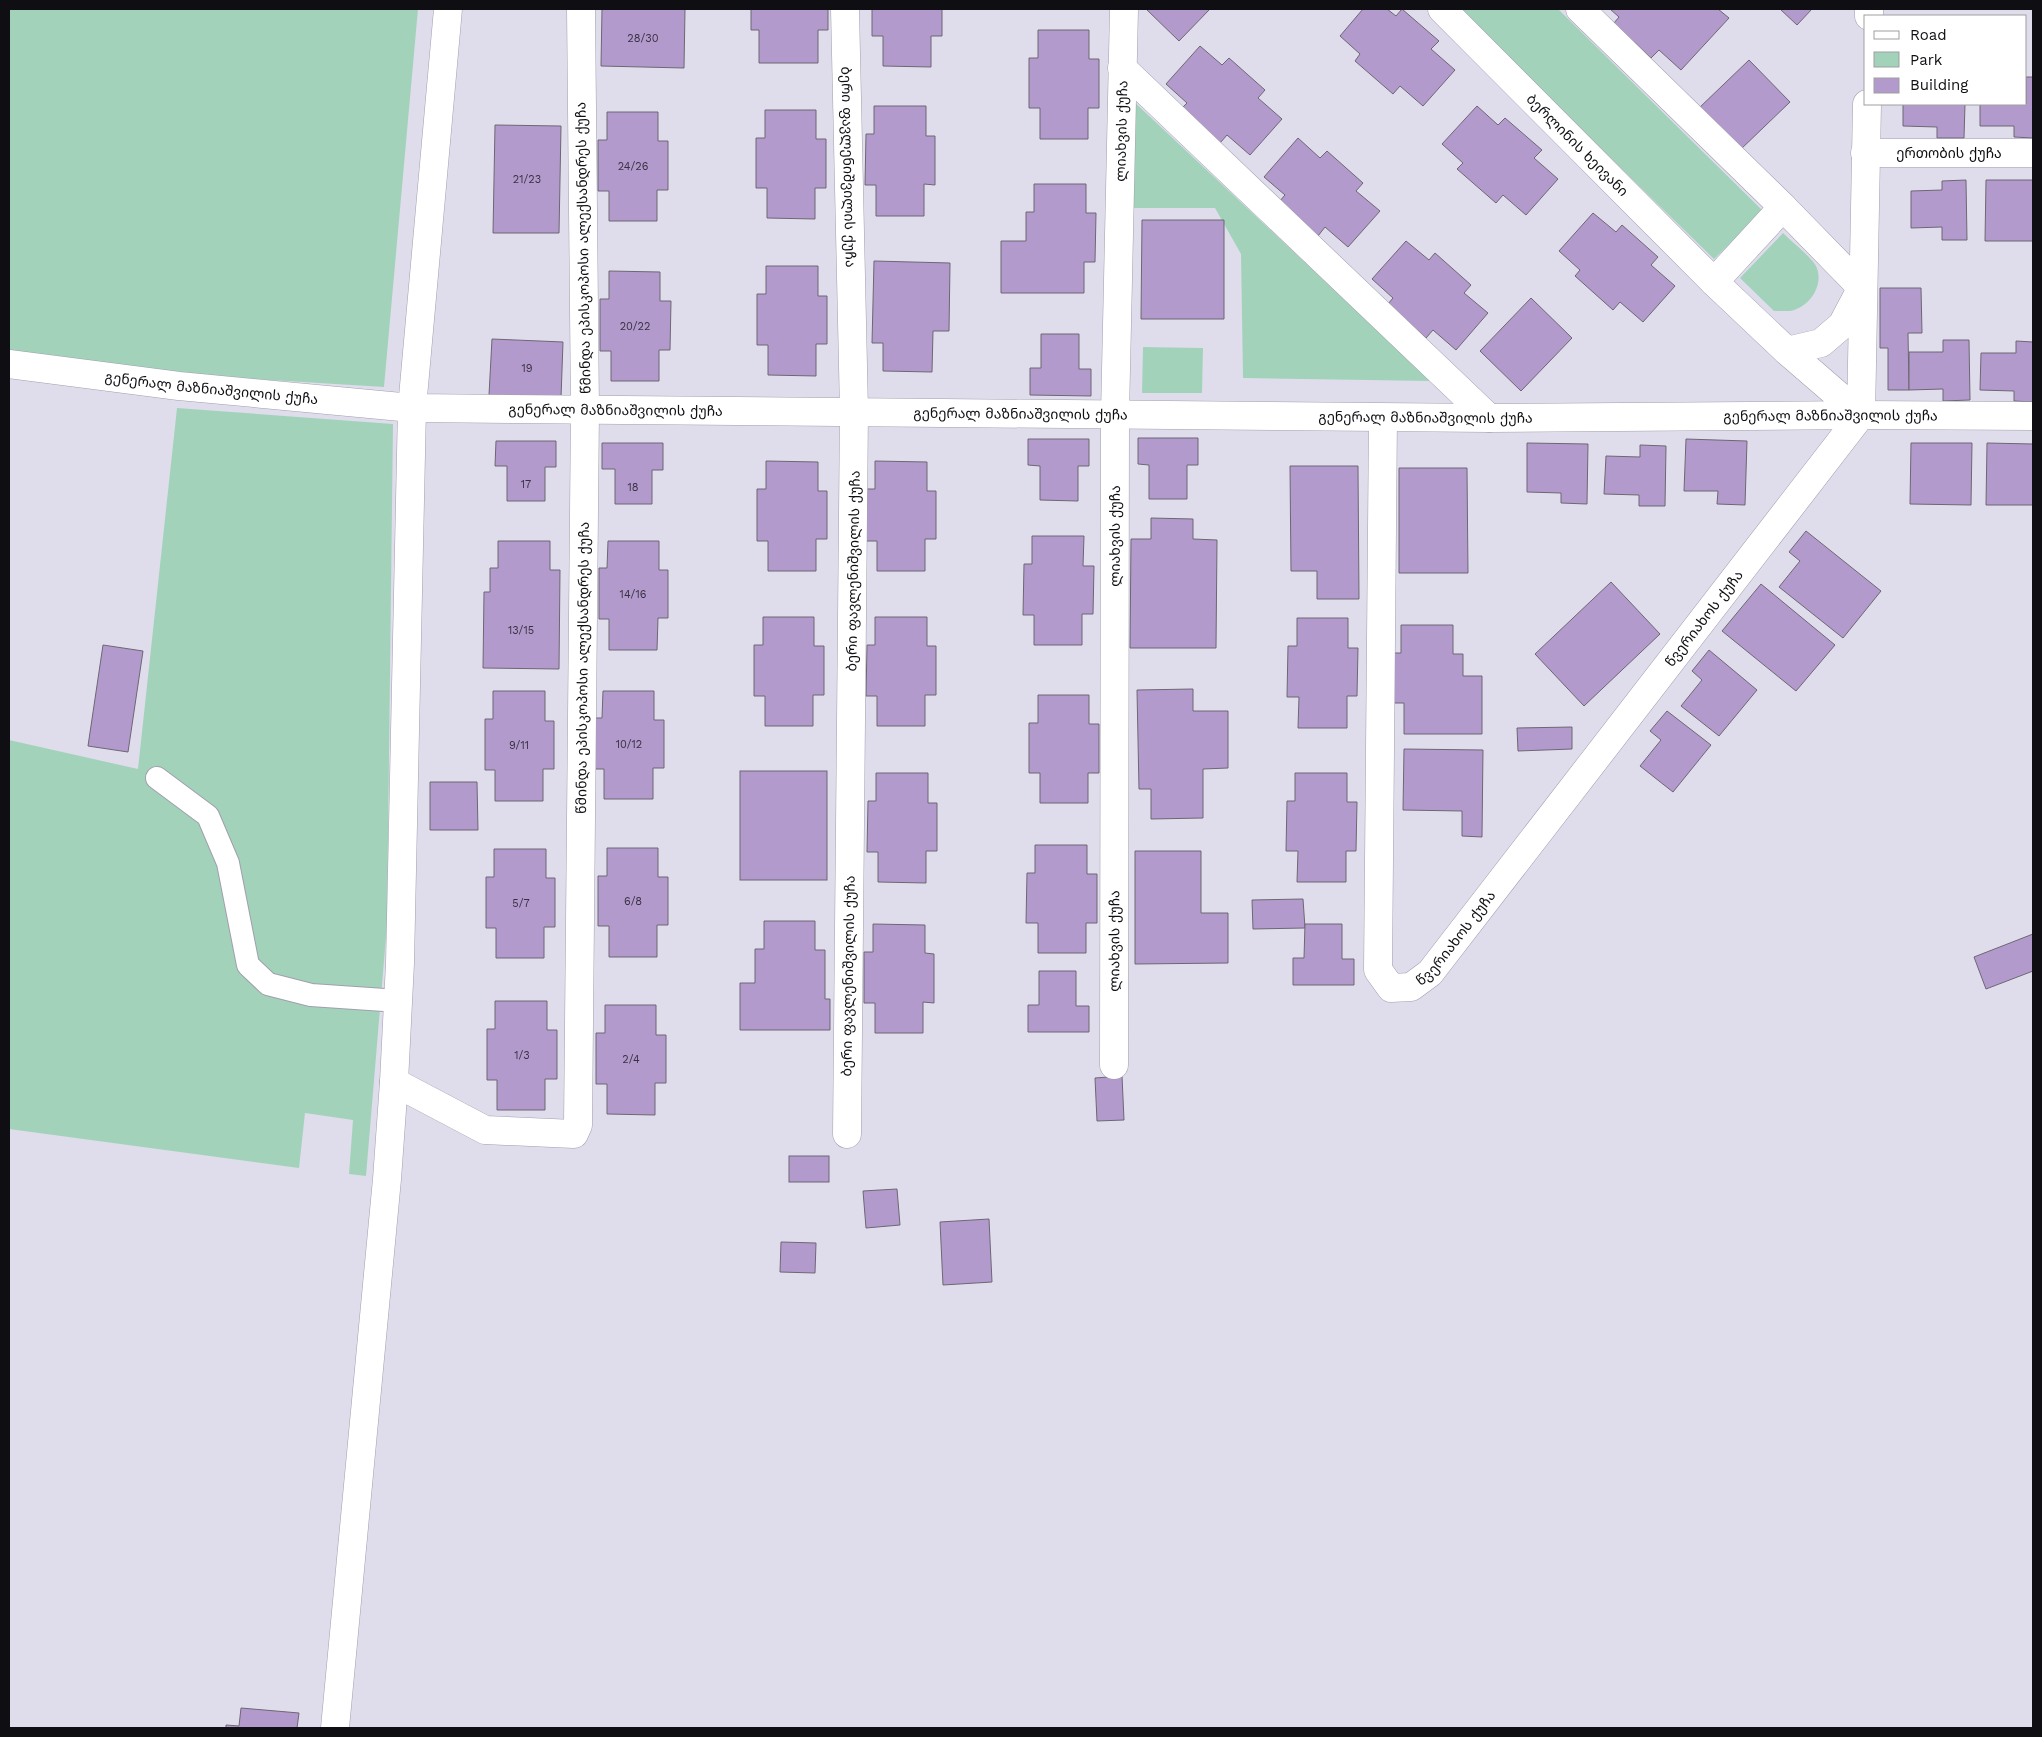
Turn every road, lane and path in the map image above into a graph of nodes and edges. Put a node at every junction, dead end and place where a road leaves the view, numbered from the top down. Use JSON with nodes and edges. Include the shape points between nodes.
{"nodes":[{"id":1,"x":448,"y":9,"type":"edge"},
{"id":2,"x":581,"y":9,"type":"edge"},
{"id":3,"x":845,"y":9,"type":"edge"},
{"id":4,"x":1124,"y":9,"type":"edge"},
{"id":5,"x":1442,"y":9,"type":"edge"},
{"id":6,"x":1580,"y":9,"type":"edge"},
{"id":7,"x":1122,"y":68,"type":"junction"},
{"id":8,"x":1867,"y":105,"type":"edge"},
{"id":9,"x":1866,"y":153,"type":"junction"},
{"id":10,"x":2033,"y":153,"type":"edge"},
{"id":11,"x":1784,"y":207,"type":"junction"},
{"id":12,"x":1714,"y":282,"type":"junction"},
{"id":13,"x":1862,"y":288,"type":"junction"},
{"id":14,"x":1787,"y":351,"type":"junction"},
{"id":15,"x":9,"y":364,"type":"edge"},
{"id":16,"x":412,"y":408,"type":"junction"},
{"id":17,"x":585,"y":410,"type":"junction"},
{"id":18,"x":854,"y":411,"type":"junction"},
{"id":19,"x":1115,"y":415,"type":"junction"},
{"id":20,"x":1861,"y":415,"type":"junction"},
{"id":21,"x":2033,"y":416,"type":"edge"},
{"id":22,"x":1383,"y":418,"type":"junction"},
{"id":23,"x":1489,"y":418,"type":"junction"},
{"id":24,"x":157,"y":778,"type":"dead end"},
{"id":25,"x":399,"y":1001,"type":"junction"},
{"id":26,"x":1114,"y":1065,"type":"dead end"},
{"id":27,"x":394,"y":1082,"type":"junction"},
{"id":28,"x":847,"y":1134,"type":"dead end"},
{"id":29,"x":335,"y":1728,"type":"edge"}],
"edges":[{"from":1,"to":16,"type":"street"},
{"from":2,"to":17,"type":"street","name":"წმინდა ეპისკოპოსი ალექსანდრეს ქუჩა"},
{"from":3,"to":18,"type":"street","name":"ბერი ფავლენიშვილის ქუჩა"},
{"from":4,"to":7,"type":"street","name":"ლიახვის ქუჩა"},
{"from":5,"to":12,"type":"street","name":"ბერლინის ხეივანი"},
{"from":6,"to":11,"type":"street"},
{"from":7,"to":19,"type":"street","name":"ლიახვის ქუჩა"},
{"from":7,"to":23,"type":"street"},
{"from":8,"to":9,"type":"street"},
{"from":9,"to":10,"type":"street","name":"ერთობის ქუჩა"},
{"from":9,"to":13,"type":"street"},
{"from":11,"to":12,"type":"street"},
{"from":11,"to":13,"type":"street"},
{"from":12,"to":14,"type":"street","name":"ბერლინის ხეივანი"},
{"from":13,"to":14,"type":"street","via":[[1842,325],[1821,343]]},
{"from":13,"to":20,"type":"street"},
{"from":14,"to":20,"type":"street","name":"ბერლინის ხეივანი"},
{"from":15,"to":16,"type":"street","name":"გენერალ მაზნიაშვილის ქუჩა","via":[[179,386]]},
{"from":16,"to":17,"type":"street","name":"გენერალ მაზნიაშვილის ქუჩა"},
{"from":16,"to":25,"type":"street"},
{"from":17,"to":18,"type":"street","name":"გენერალ მაზნიაშვილის ქუჩა"},
{"from":17,"to":27,"type":"street","name":"წმინდა ეპისკოპოსი ალექსანდრეს ქუჩა","via":[[578,1125],[574,1134],[485,1130]]},
{"from":18,"to":19,"type":"street","name":"გენერალ მაზნიაშვილის ქუჩა"},
{"from":18,"to":28,"type":"street","name":"ბერი ფავლენიშვილის ქუჩა"},
{"from":19,"to":22,"type":"street","name":"გენერალ მაზნიაშვილის ქუჩა"},
{"from":19,"to":26,"type":"street","name":"ლიახვის ქუჩა"},
{"from":20,"to":21,"type":"street","name":"გენერალ მაზნიაშვილის ქუჩა"},
{"from":20,"to":22,"type":"street","name":"წვერიახოს ქუჩა","via":[[1430,973],[1410,987],[1391,988],[1378,970]]},
{"from":20,"to":23,"type":"street","name":"გენერალ მაზნიაშვილის ქუჩა"},
{"from":22,"to":23,"type":"street","name":"გენერალ მაზნიაშვილის ქუჩა"},
{"from":24,"to":25,"type":"lane","via":[[208,816],[228,863],[248,965],[268,984],[312,996]]},
{"from":25,"to":27,"type":"street"},
{"from":27,"to":29,"type":"street"}]}
